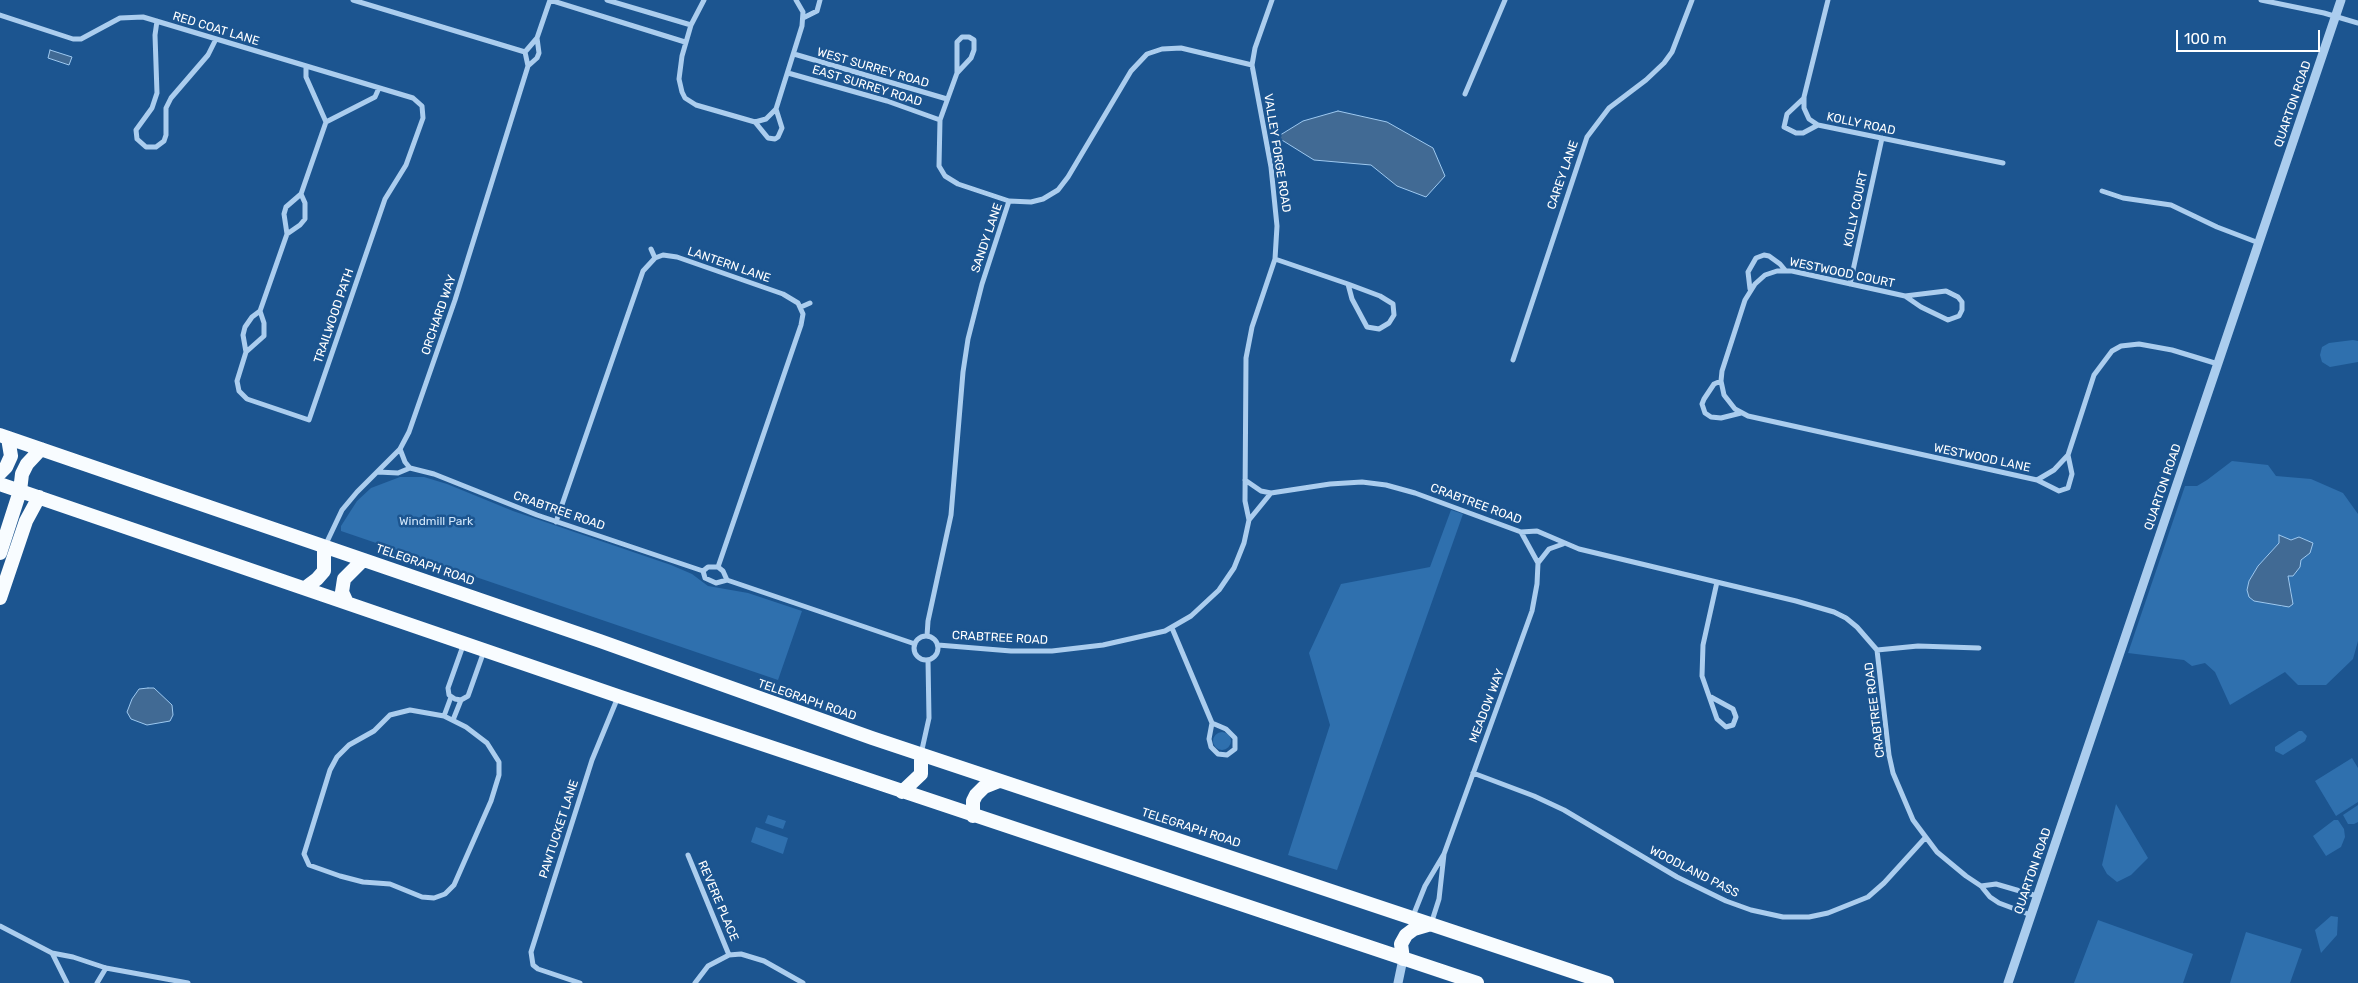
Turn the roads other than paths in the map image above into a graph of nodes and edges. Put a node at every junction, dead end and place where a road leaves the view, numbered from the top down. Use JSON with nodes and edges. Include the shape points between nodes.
{"nodes":[{"id":1,"x":353,"y":0,"type":"edge"},
{"id":2,"x":550,"y":0,"type":"edge"},
{"id":3,"x":607,"y":0,"type":"edge"},
{"id":4,"x":704,"y":0,"type":"edge"},
{"id":5,"x":796,"y":0,"type":"edge"},
{"id":6,"x":820,"y":0,"type":"edge"},
{"id":7,"x":1272,"y":0,"type":"edge"},
{"id":8,"x":1505,"y":0,"type":"edge"},
{"id":9,"x":1692,"y":0,"type":"edge"},
{"id":10,"x":1828,"y":0,"type":"edge"},
{"id":11,"x":2261,"y":0,"type":"edge"},
{"id":12,"x":2342,"y":0,"type":"edge"},
{"id":13,"x":0,"y":15,"type":"edge"},
{"id":14,"x":2336,"y":16,"type":"junction"},
{"id":15,"x":803,"y":18,"type":"junction"},
{"id":16,"x":157,"y":21,"type":"junction"},
{"id":17,"x":2358,"y":23,"type":"edge"},
{"id":18,"x":691,"y":25,"type":"junction"},
{"id":19,"x":537,"y":38,"type":"junction"},
{"id":20,"x":216,"y":39,"type":"junction"},
{"id":21,"x":685,"y":42,"type":"junction"},
{"id":22,"x":525,"y":52,"type":"junction"},
{"id":23,"x":794,"y":54,"type":"junction"},
{"id":24,"x":1252,"y":65,"type":"junction"},
{"id":25,"x":306,"y":66,"type":"junction"},
{"id":26,"x":528,"y":66,"type":"junction"},
{"id":27,"x":788,"y":73,"type":"junction"},
{"id":28,"x":957,"y":73,"type":"junction"},
{"id":29,"x":379,"y":88,"type":"junction"},
{"id":30,"x":1465,"y":94,"type":"dead end"},
{"id":31,"x":1804,"y":98,"type":"junction"},
{"id":32,"x":946,"y":99,"type":"junction"},
{"id":33,"x":776,"y":109,"type":"junction"},
{"id":34,"x":424,"y":111,"type":"joint"},
{"id":35,"x":940,"y":120,"type":"junction"},
{"id":36,"x":326,"y":122,"type":"junction"},
{"id":37,"x":755,"y":122,"type":"junction"},
{"id":38,"x":1818,"y":125,"type":"junction"},
{"id":39,"x":1882,"y":138,"type":"junction"},
{"id":40,"x":2003,"y":163,"type":"dead end"},
{"id":41,"x":2102,"y":191,"type":"dead end"},
{"id":42,"x":301,"y":194,"type":"junction"},
{"id":43,"x":1009,"y":201,"type":"junction"},
{"id":44,"x":287,"y":234,"type":"junction"},
{"id":45,"x":2259,"y":243,"type":"junction"},
{"id":46,"x":651,"y":249,"type":"dead end"},
{"id":47,"x":655,"y":258,"type":"junction"},
{"id":48,"x":1274,"y":259,"type":"junction"},
{"id":49,"x":1784,"y":270,"type":"junction"},
{"id":50,"x":1348,"y":284,"type":"junction"},
{"id":51,"x":1850,"y":284,"type":"junction"},
{"id":52,"x":1750,"y":289,"type":"junction"},
{"id":53,"x":1905,"y":296,"type":"junction"},
{"id":54,"x":810,"y":303,"type":"dead end"},
{"id":55,"x":801,"y":307,"type":"junction"},
{"id":56,"x":260,"y":312,"type":"junction"},
{"id":57,"x":246,"y":352,"type":"junction"},
{"id":58,"x":1513,"y":360,"type":"dead end"},
{"id":59,"x":2218,"y":364,"type":"junction"},
{"id":60,"x":1721,"y":381,"type":"junction"},
{"id":61,"x":1741,"y":414,"type":"junction"},
{"id":62,"x":4,"y":436,"type":"edge"},
{"id":63,"x":41,"y":449,"type":"junction"},
{"id":64,"x":400,"y":449,"type":"junction"},
{"id":65,"x":2068,"y":455,"type":"junction"},
{"id":66,"x":410,"y":468,"type":"junction"},
{"id":67,"x":378,"y":472,"type":"junction"},
{"id":68,"x":0,"y":473,"type":"edge"},
{"id":69,"x":1245,"y":480,"type":"junction"},
{"id":70,"x":2037,"y":480,"type":"junction"},
{"id":71,"x":0,"y":484,"type":"edge"},
{"id":72,"x":20,"y":491,"type":"junction"},
{"id":73,"x":1272,"y":493,"type":"junction"},
{"id":74,"x":39,"y":497,"type":"junction"},
{"id":75,"x":1250,"y":520,"type":"junction"},
{"id":76,"x":556,"y":522,"type":"junction"},
{"id":77,"x":1521,"y":532,"type":"junction"},
{"id":78,"x":1563,"y":544,"type":"junction"},
{"id":79,"x":324,"y":547,"type":"junction"},
{"id":80,"x":0,"y":553,"type":"edge"},
{"id":81,"x":363,"y":560,"type":"junction"},
{"id":82,"x":1538,"y":563,"type":"junction"},
{"id":83,"x":718,"y":567,"type":"junction"},
{"id":84,"x":703,"y":571,"type":"junction"},
{"id":85,"x":727,"y":580,"type":"junction"},
{"id":86,"x":1717,"y":582,"type":"junction"},
{"id":87,"x":305,"y":588,"type":"junction"},
{"id":88,"x":0,"y":598,"type":"edge"},
{"id":89,"x":347,"y":603,"type":"junction"},
{"id":90,"x":1172,"y":628,"type":"junction"},
{"id":91,"x":927,"y":636,"type":"junction"},
{"id":92,"x":464,"y":643,"type":"junction"},
{"id":93,"x":915,"y":644,"type":"junction"},
{"id":94,"x":938,"y":645,"type":"junction"},
{"id":95,"x":1979,"y":648,"type":"dead end"},
{"id":96,"x":484,"y":650,"type":"junction"},
{"id":97,"x":1877,"y":650,"type":"junction"},
{"id":98,"x":928,"y":660,"type":"junction"},
{"id":99,"x":618,"y":696,"type":"junction"},
{"id":100,"x":451,"y":697,"type":"junction"},
{"id":101,"x":1711,"y":698,"type":"junction"},
{"id":102,"x":461,"y":700,"type":"junction"},
{"id":103,"x":444,"y":716,"type":"junction"},
{"id":104,"x":453,"y":720,"type":"junction"},
{"id":105,"x":1212,"y":723,"type":"junction"},
{"id":106,"x":921,"y":755,"type":"junction"},
{"id":107,"x":1473,"y":772,"type":"junction"},
{"id":108,"x":999,"y":781,"type":"junction"},
{"id":109,"x":902,"y":792,"type":"junction"},
{"id":110,"x":973,"y":816,"type":"junction"},
{"id":111,"x":1925,"y":838,"type":"junction"},
{"id":112,"x":1444,"y":854,"type":"junction"},
{"id":113,"x":688,"y":855,"type":"dead end"},
{"id":114,"x":1981,"y":886,"type":"junction"},
{"id":115,"x":2037,"y":896,"type":"junction"},
{"id":116,"x":2031,"y":915,"type":"junction"},
{"id":117,"x":1413,"y":918,"type":"junction"},
{"id":118,"x":1431,"y":924,"type":"junction"},
{"id":119,"x":0,"y":926,"type":"edge"},
{"id":120,"x":52,"y":953,"type":"junction"},
{"id":121,"x":729,"y":955,"type":"junction"},
{"id":122,"x":1404,"y":959,"type":"junction"},
{"id":123,"x":106,"y":968,"type":"junction"},
{"id":124,"x":67,"y":983,"type":"edge"},
{"id":125,"x":97,"y":983,"type":"edge"},
{"id":126,"x":188,"y":983,"type":"edge"},
{"id":127,"x":580,"y":983,"type":"edge"},
{"id":128,"x":695,"y":983,"type":"edge"},
{"id":129,"x":803,"y":983,"type":"edge"},
{"id":130,"x":1398,"y":983,"type":"edge"},
{"id":131,"x":1477,"y":983,"type":"edge"},
{"id":132,"x":1607,"y":983,"type":"edge"},
{"id":133,"x":2008,"y":983,"type":"edge"}],
"edges":[{"from":1,"to":22,"type":"street"},
{"from":2,"to":19,"type":"street","name":"ORCHARD WAY"},
{"from":2,"to":21,"type":"street"},
{"from":3,"to":18,"type":"street"},
{"from":4,"to":18,"type":"street"},
{"from":5,"to":15,"type":"street"},
{"from":6,"to":15,"type":"street","via":[[817,11]]},
{"from":7,"to":24,"type":"street"},
{"from":8,"to":30,"type":"street"},
{"from":9,"to":58,"type":"street","name":"CAREY LANE","via":[[1675,44],[1664,62],[1655,73],[1609,108],[1587,137]]},
{"from":10,"to":31,"type":"street"},
{"from":11,"to":14,"type":"street"},
{"from":12,"to":14,"type":"street","name":"QUARTON ROAD"},
{"from":13,"to":16,"type":"street","name":"RED COAT LANE","via":[[73,39],[81,39],[127,16]]},
{"from":14,"to":17,"type":"street"},
{"from":14,"to":45,"type":"street","name":"QUARTON ROAD"},
{"from":15,"to":23,"type":"street"},
{"from":16,"to":20,"type":"street","name":"RED COAT LANE"},
{"from":16,"to":20,"type":"street","via":[[157,92],[152,108],[136,130],[137,139],[146,147],[156,147],[164,141],[166,108],[170,98],[208,55]]},
{"from":18,"to":21,"type":"street"},
{"from":19,"to":22,"type":"street","name":"ORCHARD WAY"},
{"from":19,"to":26,"type":"street","name":"ORCHARD WAY","via":[[539,53]]},
{"from":20,"to":25,"type":"street","name":"RED COAT LANE"},
{"from":21,"to":37,"type":"street","via":[[679,79],[685,98],[696,105]]},
{"from":22,"to":26,"type":"street","name":"ORCHARD WAY"},
{"from":23,"to":27,"type":"street"},
{"from":23,"to":32,"type":"street","name":"WEST SURREY ROAD"},
{"from":24,"to":43,"type":"street","name":"SANDY LANE","via":[[1180,48],[1147,54],[1131,70],[1058,190],[1037,201]]},
{"from":24,"to":48,"type":"street","name":"VALLEY FORGE ROAD","via":[[1274,189],[1277,226]]},
{"from":25,"to":29,"type":"street","name":"RED COAT LANE"},
{"from":25,"to":36,"type":"street","via":[[306,77]]},
{"from":26,"to":64,"type":"street","name":"ORCHARD WAY","via":[[421,403]]},
{"from":27,"to":33,"type":"street"},
{"from":27,"to":35,"type":"street","name":"EAST SURREY ROAD"},
{"from":28,"to":28,"type":"street","via":[[974,50],[974,40],[969,37],[962,37],[957,42]]},
{"from":28,"to":32,"type":"street"},
{"from":29,"to":34,"type":"street","name":"RED COAT LANE","via":[[413,98]]},
{"from":29,"to":36,"type":"street","via":[[374,97]]},
{"from":31,"to":38,"type":"street","name":"KOLLY ROAD","via":[[1806,114]]},
{"from":31,"to":38,"type":"street","via":[[1787,114],[1784,126],[1803,133]]},
{"from":32,"to":35,"type":"street"},
{"from":33,"to":37,"type":"street","via":[[766,119]]},
{"from":33,"to":37,"type":"street","via":[[782,128],[775,139],[768,138]]},
{"from":34,"to":57,"type":"street","name":"TRAILWOOD PATH","via":[[406,165],[385,199],[309,420],[243,396],[238,391],[237,381]]},
{"from":35,"to":43,"type":"street","via":[[939,166],[946,176],[958,184]]},
{"from":36,"to":42,"type":"street","name":"TRAILWOOD PATH"},
{"from":38,"to":39,"type":"street","name":"KOLLY ROAD"},
{"from":39,"to":40,"type":"street","name":"KOLLY ROAD"},
{"from":39,"to":51,"type":"street","name":"KOLLY COURT"},
{"from":41,"to":45,"type":"street","via":[[2123,198],[2171,205],[2217,228]]},
{"from":42,"to":44,"type":"street","name":"TRAILWOOD PATH","via":[[286,206]]},
{"from":42,"to":44,"type":"street","name":"TRAILWOOD PATH","via":[[305,203],[305,219]]},
{"from":43,"to":91,"type":"street","name":"SANDY LANE","via":[[968,339],[951,515]]},
{"from":44,"to":56,"type":"street","name":"TRAILWOOD PATH"},
{"from":45,"to":59,"type":"street","name":"QUARTON ROAD"},
{"from":46,"to":47,"type":"street"},
{"from":47,"to":55,"type":"street","name":"LANTERN LANE","via":[[663,255],[677,257],[783,294]]},
{"from":47,"to":76,"type":"street","via":[[643,271]]},
{"from":48,"to":50,"type":"street"},
{"from":48,"to":69,"type":"street","name":"VALLEY FORGE ROAD","via":[[1252,327],[1246,358]]},
{"from":49,"to":51,"type":"street","name":"WESTWOOD COURT"},
{"from":49,"to":52,"type":"street","name":"WESTWOOD COURT","via":[[1765,275]]},
{"from":49,"to":52,"type":"street","via":[[1769,256],[1756,258],[1748,272]]},
{"from":50,"to":50,"type":"street","via":[[1393,304],[1394,315],[1390,323],[1379,329],[1371,329],[1364,324]]},
{"from":51,"to":53,"type":"street","name":"WESTWOOD COURT"},
{"from":52,"to":60,"type":"street"},
{"from":53,"to":53,"type":"street","name":"WESTWOOD COURT","via":[[1948,320],[1959,316],[1962,310],[1958,297],[1946,291]]},
{"from":54,"to":55,"type":"street"},
{"from":55,"to":83,"type":"street","via":[[801,325]]},
{"from":56,"to":57,"type":"street","name":"TRAILWOOD PATH","via":[[245,327]]},
{"from":56,"to":57,"type":"street","name":"TRAILWOOD PATH","via":[[264,336]]},
{"from":59,"to":65,"type":"street","name":"WESTWOOD LANE","via":[[2139,344],[2121,346],[2112,351],[2094,374]]},
{"from":59,"to":115,"type":"street","name":"QUARTON ROAD"},
{"from":60,"to":61,"type":"street","via":[[1728,400]]},
{"from":60,"to":61,"type":"street","via":[[1714,384],[1704,399],[1705,413],[1721,418]]},
{"from":61,"to":70,"type":"street","name":"WESTWOOD LANE"},
{"from":62,"to":63,"type":"highway","name":"TELEGRAPH ROAD"},
{"from":62,"to":68,"type":"highway","via":[[11,456]]},
{"from":63,"to":72,"type":"highway","via":[[24,468]]},
{"from":63,"to":79,"type":"highway","name":"TELEGRAPH ROAD"},
{"from":64,"to":66,"type":"street"},
{"from":64,"to":67,"type":"street","name":"ORCHARD WAY"},
{"from":65,"to":70,"type":"street","name":"WESTWOOD LANE","via":[[2054,470]]},
{"from":65,"to":70,"type":"street","via":[[2072,474],[2068,488],[2059,491]]},
{"from":66,"to":67,"type":"street","name":"CRABTREE ROAD","via":[[398,473]]},
{"from":66,"to":76,"type":"street","name":"CRABTREE ROAD","via":[[448,479]]},
{"from":67,"to":79,"type":"street","name":"ORCHARD WAY","via":[[342,510]]},
{"from":69,"to":73,"type":"street","via":[[1261,491]]},
{"from":69,"to":75,"type":"street","name":"VALLEY FORGE ROAD"},
{"from":71,"to":72,"type":"highway"},
{"from":72,"to":74,"type":"highway"},
{"from":72,"to":80,"type":"highway"},
{"from":73,"to":75,"type":"street","name":"CRABTREE ROAD"},
{"from":73,"to":77,"type":"street","name":"CRABTREE ROAD","via":[[1330,484],[1362,482],[1386,485]]},
{"from":74,"to":87,"type":"highway"},
{"from":74,"to":88,"type":"highway","via":[[26,521]]},
{"from":75,"to":90,"type":"street","name":"CRABTREE ROAD","via":[[1244,543],[1227,579],[1201,608]]},
{"from":76,"to":84,"type":"street","name":"CRABTREE ROAD"},
{"from":77,"to":78,"type":"street","name":"CRABTREE ROAD","via":[[1545,534]]},
{"from":77,"to":82,"type":"street"},
{"from":78,"to":82,"type":"street","via":[[1549,550]]},
{"from":78,"to":86,"type":"street","name":"CRABTREE ROAD"},
{"from":79,"to":81,"type":"highway","name":"TELEGRAPH ROAD"},
{"from":79,"to":87,"type":"highway","via":[[324,571]]},
{"from":81,"to":89,"type":"highway","via":[[344,579],[342,592]]},
{"from":81,"to":106,"type":"highway","name":"TELEGRAPH ROAD"},
{"from":82,"to":107,"type":"street","name":"MEADOW WAY","via":[[1536,595],[1528,626]]},
{"from":83,"to":84,"type":"street","via":[[708,567]]},
{"from":83,"to":85,"type":"street"},
{"from":84,"to":85,"type":"street","name":"CRABTREE ROAD","via":[[705,578],[716,584]]},
{"from":85,"to":93,"type":"street","name":"CRABTREE ROAD"},
{"from":86,"to":97,"type":"street","name":"CRABTREE ROAD","via":[[1834,612],[1857,627]]},
{"from":86,"to":101,"type":"street","via":[[1701,661],[1704,682]]},
{"from":87,"to":89,"type":"highway"},
{"from":89,"to":92,"type":"highway"},
{"from":90,"to":94,"type":"street","name":"CRABTREE ROAD","via":[[1113,643],[1052,651]]},
{"from":90,"to":105,"type":"street"},
{"from":91,"to":93,"type":"street","via":[[919,638]]},
{"from":91,"to":94,"type":"street"},
{"from":92,"to":96,"type":"highway"},
{"from":92,"to":100,"type":"street","via":[[448,688]]},
{"from":93,"to":98,"type":"street","via":[[917,656]]},
{"from":94,"to":98,"type":"street","via":[[936,655]]},
{"from":95,"to":97,"type":"street","via":[[1918,646]]},
{"from":96,"to":99,"type":"highway"},
{"from":96,"to":102,"type":"street","via":[[468,696]]},
{"from":97,"to":111,"type":"street","name":"CRABTREE ROAD","via":[[1893,773],[1913,820]]},
{"from":98,"to":106,"type":"street","via":[[929,718]]},
{"from":99,"to":109,"type":"highway"},
{"from":99,"to":127,"type":"street","name":"PAWTUCKET LANE","via":[[592,760],[531,952],[533,965],[538,969]]},
{"from":100,"to":102,"type":"street"},
{"from":100,"to":103,"type":"street"},
{"from":101,"to":101,"type":"street","via":[[1733,709],[1736,717],[1733,726],[1719,723]]},
{"from":102,"to":104,"type":"street"},
{"from":103,"to":104,"type":"street"},
{"from":103,"to":104,"type":"street","via":[[420,711],[397,712],[342,751],[330,770],[305,847],[304,854],[309,864],[355,881],[397,886],[422,897],[439,897],[450,890],[484,818],[499,769],[497,757],[487,743]]},
{"from":105,"to":105,"type":"street","via":[[1226,729],[1235,738],[1235,749],[1227,756],[1211,747]]},
{"from":106,"to":108,"type":"highway","name":"TELEGRAPH ROAD"},
{"from":106,"to":109,"type":"highway","via":[[921,774]]},
{"from":107,"to":111,"type":"street","name":"WOODLAND PASS","via":[[1564,810],[1677,877],[1720,898],[1751,910],[1783,917],[1828,913],[1868,896]]},
{"from":107,"to":112,"type":"street","name":"MEADOW WAY"},
{"from":108,"to":110,"type":"highway","via":[[976,794]]},
{"from":108,"to":117,"type":"highway","name":"TELEGRAPH ROAD"},
{"from":109,"to":110,"type":"highway"},
{"from":110,"to":122,"type":"highway"},
{"from":111,"to":114,"type":"street","name":"CRABTREE ROAD","via":[[1951,865]]},
{"from":112,"to":117,"type":"street","name":"MEADOW WAY","via":[[1425,886]]},
{"from":112,"to":118,"type":"street","name":"MEADOW WAY","via":[[1439,899]]},
{"from":113,"to":121,"type":"street","name":"REVERE PLACE"},
{"from":114,"to":115,"type":"street","via":[[1996,884]]},
{"from":114,"to":116,"type":"street","name":"CRABTREE ROAD","via":[[1999,903]]},
{"from":115,"to":116,"type":"street","name":"QUARTON ROAD"},
{"from":116,"to":133,"type":"street","name":"QUARTON ROAD"},
{"from":117,"to":118,"type":"highway","name":"TELEGRAPH ROAD"},
{"from":118,"to":122,"type":"highway","via":[[1406,935],[1401,944]]},
{"from":118,"to":132,"type":"highway","name":"TELEGRAPH ROAD"},
{"from":119,"to":120,"type":"street"},
{"from":120,"to":123,"type":"street"},
{"from":120,"to":124,"type":"street"},
{"from":121,"to":128,"type":"street","via":[[708,966]]},
{"from":121,"to":129,"type":"street","via":[[753,956]]},
{"from":122,"to":130,"type":"street"},
{"from":122,"to":131,"type":"highway"},
{"from":123,"to":125,"type":"street"},
{"from":123,"to":126,"type":"street"}]}
